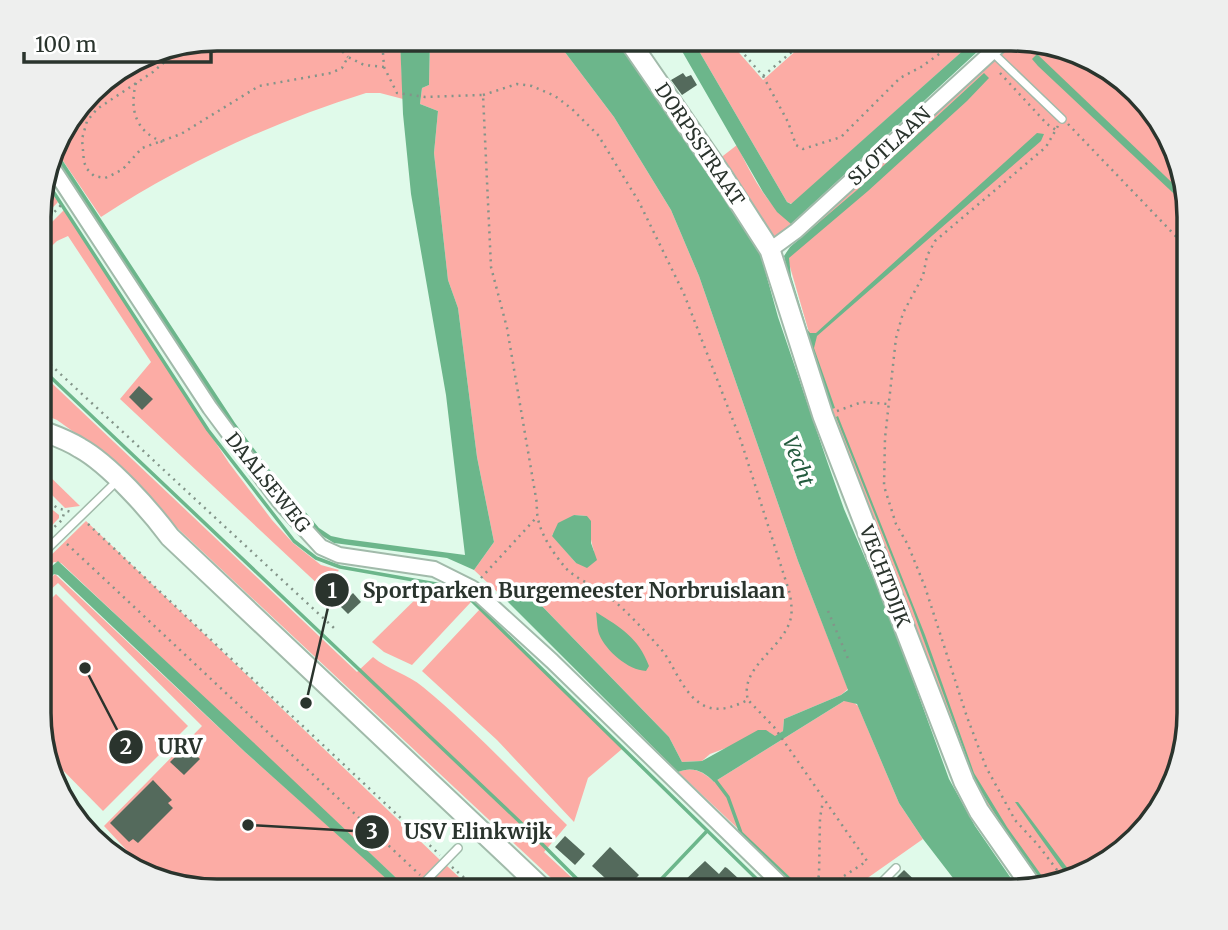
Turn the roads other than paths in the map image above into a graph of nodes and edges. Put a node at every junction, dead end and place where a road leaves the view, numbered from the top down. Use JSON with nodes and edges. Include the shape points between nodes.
{"nodes":[{"id":1,"x":636,"y":51,"type":"edge"},
{"id":2,"x":999,"y":51,"type":"edge"},
{"id":3,"x":996,"y":56,"type":"junction"},
{"id":4,"x":1062,"y":119,"type":"road end"},
{"id":5,"x":56,"y":174,"type":"edge"},
{"id":6,"x":770,"y":250,"type":"junction"},
{"id":7,"x":51,"y":435,"type":"edge"},
{"id":8,"x":51,"y":444,"type":"edge"},
{"id":9,"x":114,"y":484,"type":"junction"},
{"id":10,"x":51,"y":545,"type":"edge"},
{"id":11,"x":458,"y":848,"type":"dead end"},
{"id":12,"x":896,"y":868,"type":"dead end"},
{"id":13,"x":1026,"y":878,"type":"edge"},
{"id":14,"x":428,"y":879,"type":"edge"},
{"id":15,"x":532,"y":879,"type":"edge"},
{"id":16,"x":776,"y":879,"type":"edge"},
{"id":17,"x":885,"y":879,"type":"edge"}],
"edges":[{"from":1,"to":6,"type":"street","name":"DORPSSTRAAT"},
{"from":2,"to":3,"type":"street","name":"SLOTLAAN"},
{"from":3,"to":4,"type":"lane"},
{"from":3,"to":6,"type":"street","name":"SLOTLAAN"},
{"from":5,"to":16,"type":"street","name":"DAALSEWEG","via":[[210,408],[279,501],[321,547],[339,555],[435,569],[472,588]]},
{"from":6,"to":13,"type":"street","name":"VECHTDIJK","via":[[823,416],[964,782]]},
{"from":7,"to":9,"type":"street","via":[[81,448]]},
{"from":8,"to":9,"type":"street"},
{"from":9,"to":10,"type":"lane"},
{"from":9,"to":15,"type":"street"},
{"from":11,"to":14,"type":"lane"},
{"from":12,"to":17,"type":"lane"}]}
